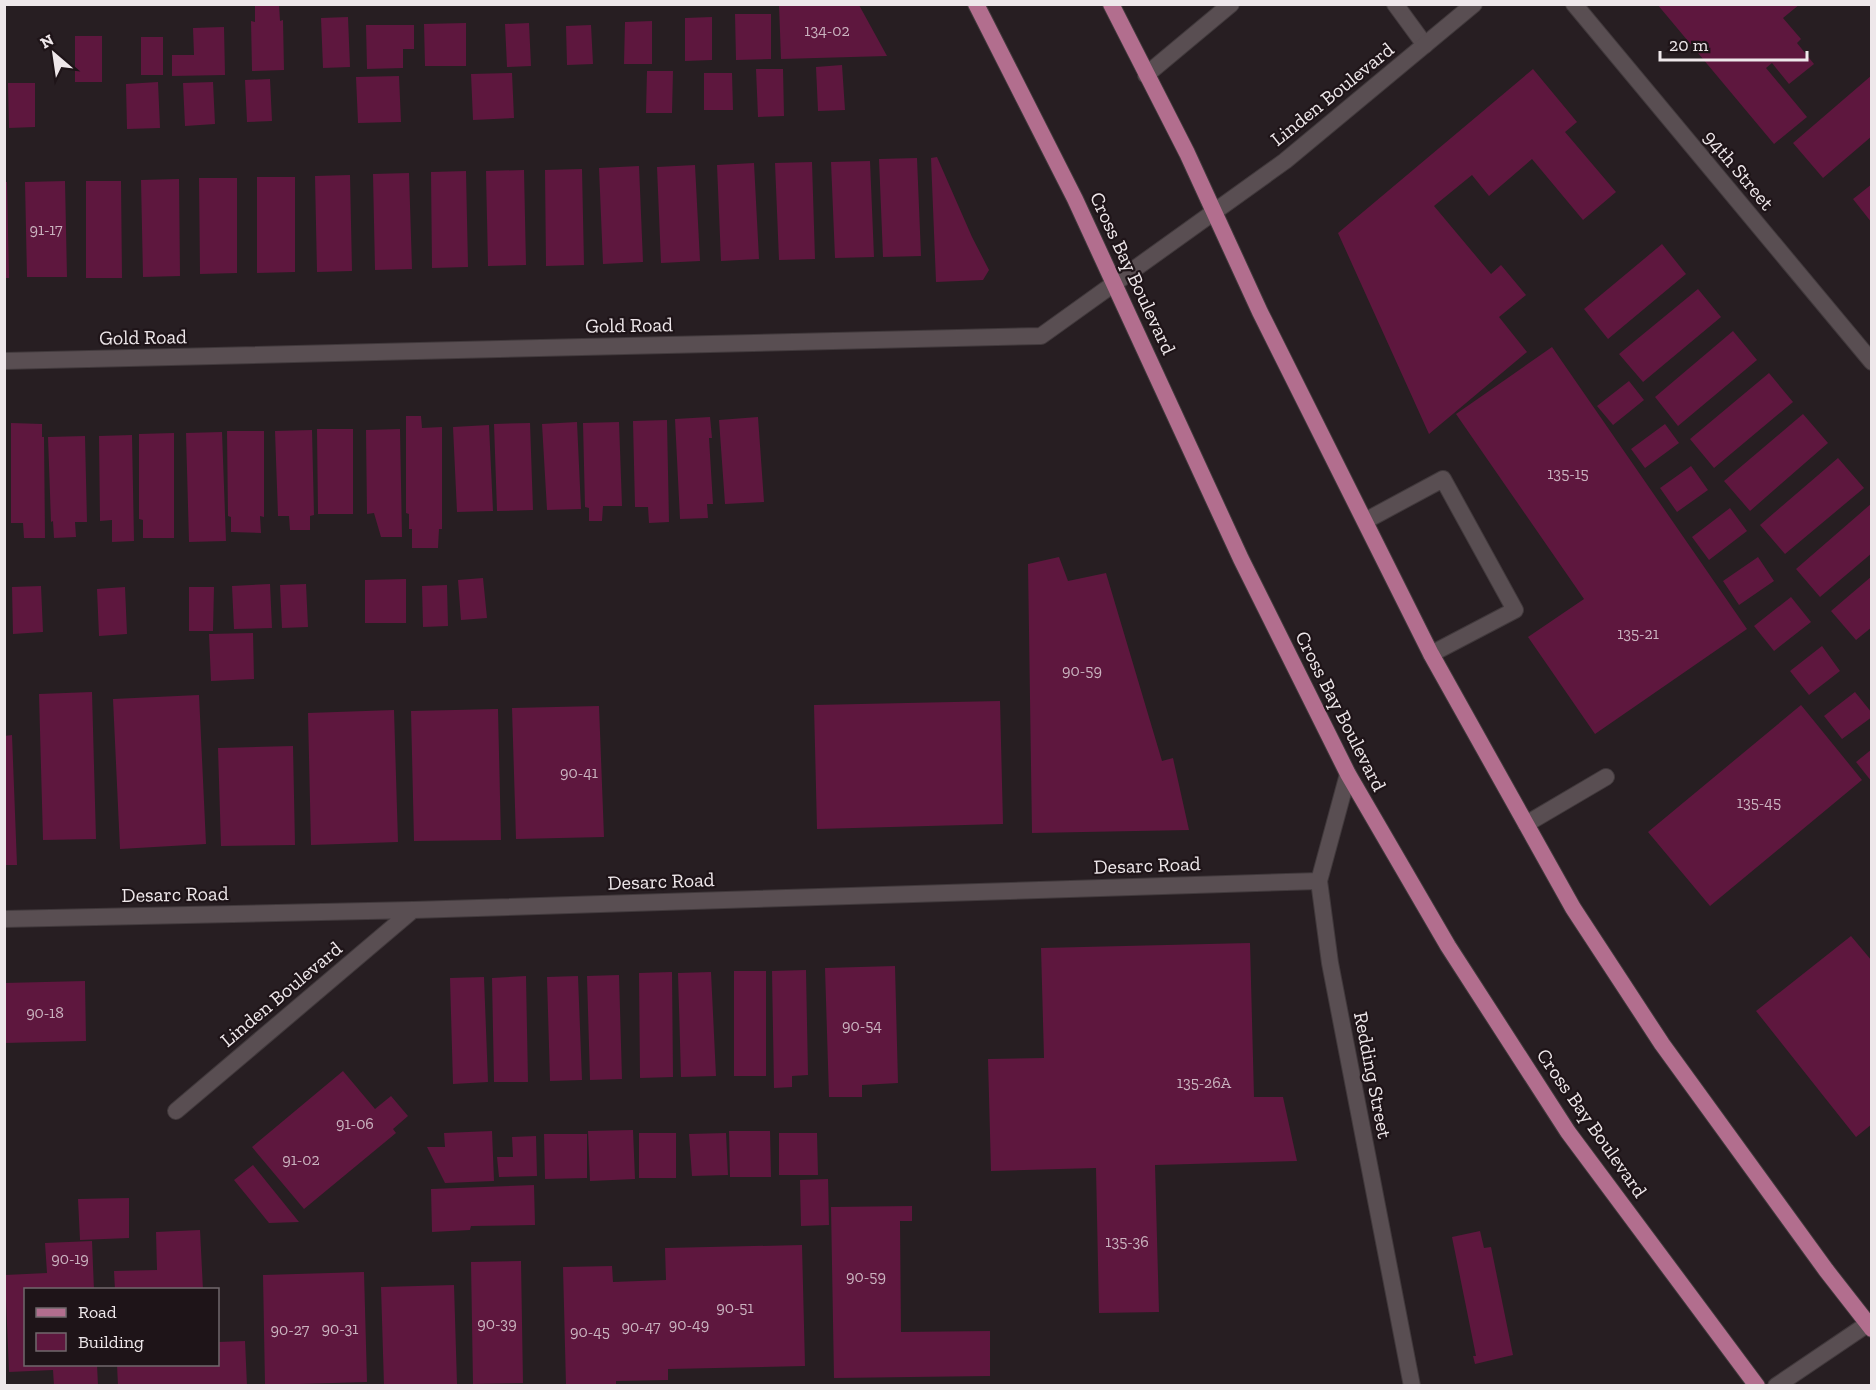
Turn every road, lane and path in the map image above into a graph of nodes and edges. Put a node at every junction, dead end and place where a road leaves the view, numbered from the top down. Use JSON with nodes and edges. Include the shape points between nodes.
{"nodes":[{"id":1,"x":976,"y":4,"type":"edge"},
{"id":2,"x":1111,"y":4,"type":"edge"},
{"id":3,"x":1231,"y":4,"type":"edge"},
{"id":4,"x":1395,"y":4,"type":"edge"},
{"id":5,"x":1474,"y":4,"type":"edge"},
{"id":6,"x":1574,"y":4,"type":"edge"},
{"id":7,"x":1425,"y":45,"type":"junction"},
{"id":8,"x":1146,"y":75,"type":"junction"},
{"id":9,"x":1214,"y":212,"type":"junction"},
{"id":10,"x":1115,"y":283,"type":"junction"},
{"id":11,"x":4,"y":361,"type":"edge"},
{"id":12,"x":1872,"y":362,"type":"edge"},
{"id":13,"x":1365,"y":521,"type":"junction"},
{"id":14,"x":1431,"y":654,"type":"junction"},
{"id":15,"x":1348,"y":774,"type":"junction"},
{"id":16,"x":1606,"y":777,"type":"dead end"},
{"id":17,"x":1526,"y":824,"type":"junction"},
{"id":18,"x":1319,"y":881,"type":"junction"},
{"id":19,"x":413,"y":910,"type":"junction"},
{"id":20,"x":4,"y":919,"type":"edge"},
{"id":21,"x":176,"y":1111,"type":"dead end"},
{"id":22,"x":1870,"y":1325,"type":"edge"},
{"id":23,"x":1412,"y":1386,"type":"edge"},
{"id":24,"x":1757,"y":1386,"type":"edge"},
{"id":25,"x":1776,"y":1386,"type":"edge"}],
"edges":[{"from":1,"to":10,"type":"main road","name":"Cross Bay Boulevard"},
{"from":2,"to":8,"type":"main road"},
{"from":3,"to":8,"type":"street"},
{"from":4,"to":7,"type":"street"},
{"from":5,"to":7,"type":"street","name":"Linden Boulevard"},
{"from":6,"to":12,"type":"street","name":"94th Street"},
{"from":7,"to":9,"type":"street","name":"Linden Boulevard","via":[[1285,161]]},
{"from":8,"to":9,"type":"main road"},
{"from":9,"to":10,"type":"street","name":"Gold Road"},
{"from":9,"to":13,"type":"main road"},
{"from":10,"to":11,"type":"street","name":"Gold Road","via":[[1041,336]]},
{"from":10,"to":15,"type":"main road","name":"Cross Bay Boulevard","via":[[1241,559]]},
{"from":13,"to":14,"type":"main road"},
{"from":13,"to":14,"type":"street","via":[[1443,479],[1515,610]]},
{"from":14,"to":17,"type":"main road"},
{"from":15,"to":18,"type":"street","name":"Redding Street"},
{"from":15,"to":24,"type":"main road","name":"Cross Bay Boulevard","via":[[1448,946],[1568,1132]]},
{"from":16,"to":17,"type":"street"},
{"from":17,"to":22,"type":"main road","via":[[1573,908],[1662,1044]]},
{"from":18,"to":19,"type":"street","name":"Desarc Road"},
{"from":18,"to":23,"type":"street","name":"Redding Street","via":[[1330,963]]},
{"from":19,"to":20,"type":"street","name":"Desarc Road"},
{"from":19,"to":21,"type":"street","name":"Linden Boulevard"},
{"from":22,"to":25,"type":"street"}]}
